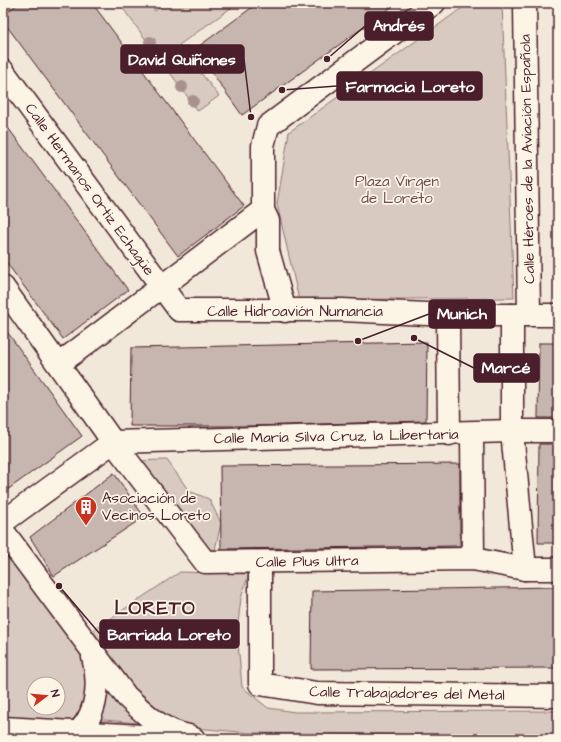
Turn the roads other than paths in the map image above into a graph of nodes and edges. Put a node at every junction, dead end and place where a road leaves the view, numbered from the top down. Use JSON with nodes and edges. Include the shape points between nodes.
{"nodes":[{"id":1,"x":434,"y":3,"type":"edge"},
{"id":2,"x":525,"y":3,"type":"edge"},
{"id":3,"x":3,"y":71,"type":"edge"},
{"id":4,"x":263,"y":210,"type":"junction"},
{"id":5,"x":3,"y":287,"type":"edge"},
{"id":6,"x":162,"y":288,"type":"junction"},
{"id":7,"x":285,"y":311,"type":"junction"},
{"id":8,"x":448,"y":314,"type":"junction"},
{"id":9,"x":520,"y":315,"type":"junction"},
{"id":10,"x":558,"y":315,"type":"edge"},
{"id":11,"x":59,"y":364,"type":"junction"},
{"id":12,"x":512,"y":431,"type":"junction"},
{"id":13,"x":558,"y":432,"type":"edge"},
{"id":14,"x":472,"y":433,"type":"junction"},
{"id":15,"x":449,"y":434,"type":"junction"},
{"id":16,"x":113,"y":442,"type":"junction"},
{"id":17,"x":3,"y":522,"type":"edge"},
{"id":18,"x":3,"y":531,"type":"edge"},
{"id":19,"x":473,"y":559,"type":"junction"},
{"id":20,"x":260,"y":562,"type":"junction"},
{"id":21,"x":525,"y":569,"type":"junction"},
{"id":22,"x":558,"y":569,"type":"edge"},
{"id":23,"x":92,"y":652,"type":"junction"},
{"id":24,"x":558,"y":696,"type":"edge"},
{"id":25,"x":3,"y":728,"type":"edge"},
{"id":26,"x":74,"y":736,"type":"edge"},
{"id":27,"x":194,"y":739,"type":"edge"},
{"id":28,"x":202,"y":739,"type":"edge"}],
"edges":[{"from":1,"to":4,"type":"street","via":[[268,126],[263,146]]},
{"from":2,"to":9,"type":"street","name":"Calle Héroes de la Aviación Española"},
{"from":3,"to":6,"type":"street","name":"Calle Hermanos Ortiz Echagüe"},
{"from":4,"to":6,"type":"street"},
{"from":4,"to":7,"type":"street","via":[[268,221],[268,251]]},
{"from":5,"to":11,"type":"street"},
{"from":6,"to":7,"type":"street","name":"Calle Hidroavión Numancia","via":[[179,310]]},
{"from":6,"to":11,"type":"street"},
{"from":7,"to":8,"type":"street","name":"Calle Hidroavión Numancia","via":[[342,310]]},
{"from":8,"to":9,"type":"street","name":"Calle Hidroavión Numancia"},
{"from":8,"to":15,"type":"street"},
{"from":9,"to":10,"type":"street","name":"Calle Hidroavión Numancia"},
{"from":9,"to":12,"type":"street","name":"Calle Héroes de la Aviación Española"},
{"from":11,"to":16,"type":"street"},
{"from":12,"to":13,"type":"street","name":"Calle María Silva Cruz, la Libertaria"},
{"from":12,"to":14,"type":"street","name":"Calle María Silva Cruz, la Libertaria"},
{"from":12,"to":21,"type":"street","name":"Calle Héroes de la Aviación Española"},
{"from":14,"to":15,"type":"street","name":"Calle María Silva Cruz, la Libertaria"},
{"from":14,"to":19,"type":"street"},
{"from":15,"to":16,"type":"street","name":"Calle María Silva Cruz, la Libertaria"},
{"from":16,"to":17,"type":"street"},
{"from":16,"to":20,"type":"street","name":"Calle Plus Ultra","via":[[205,562]]},
{"from":18,"to":23,"type":"street"},
{"from":19,"to":20,"type":"street","name":"Calle Plus Ultra"},
{"from":19,"to":21,"type":"street","name":"Calle Plus Ultra"},
{"from":20,"to":24,"type":"street","name":"Calle Trabajadores del Metal","via":[[260,684],[317,693]]},
{"from":21,"to":22,"type":"street","name":"Calle Plus Ultra"},
{"from":23,"to":26,"type":"street","via":[[98,685],[94,705]]},
{"from":23,"to":28,"type":"street","via":[[126,696],[150,719],[170,731]]},
{"from":25,"to":26,"type":"street"},
{"from":26,"to":27,"type":"street"}]}
